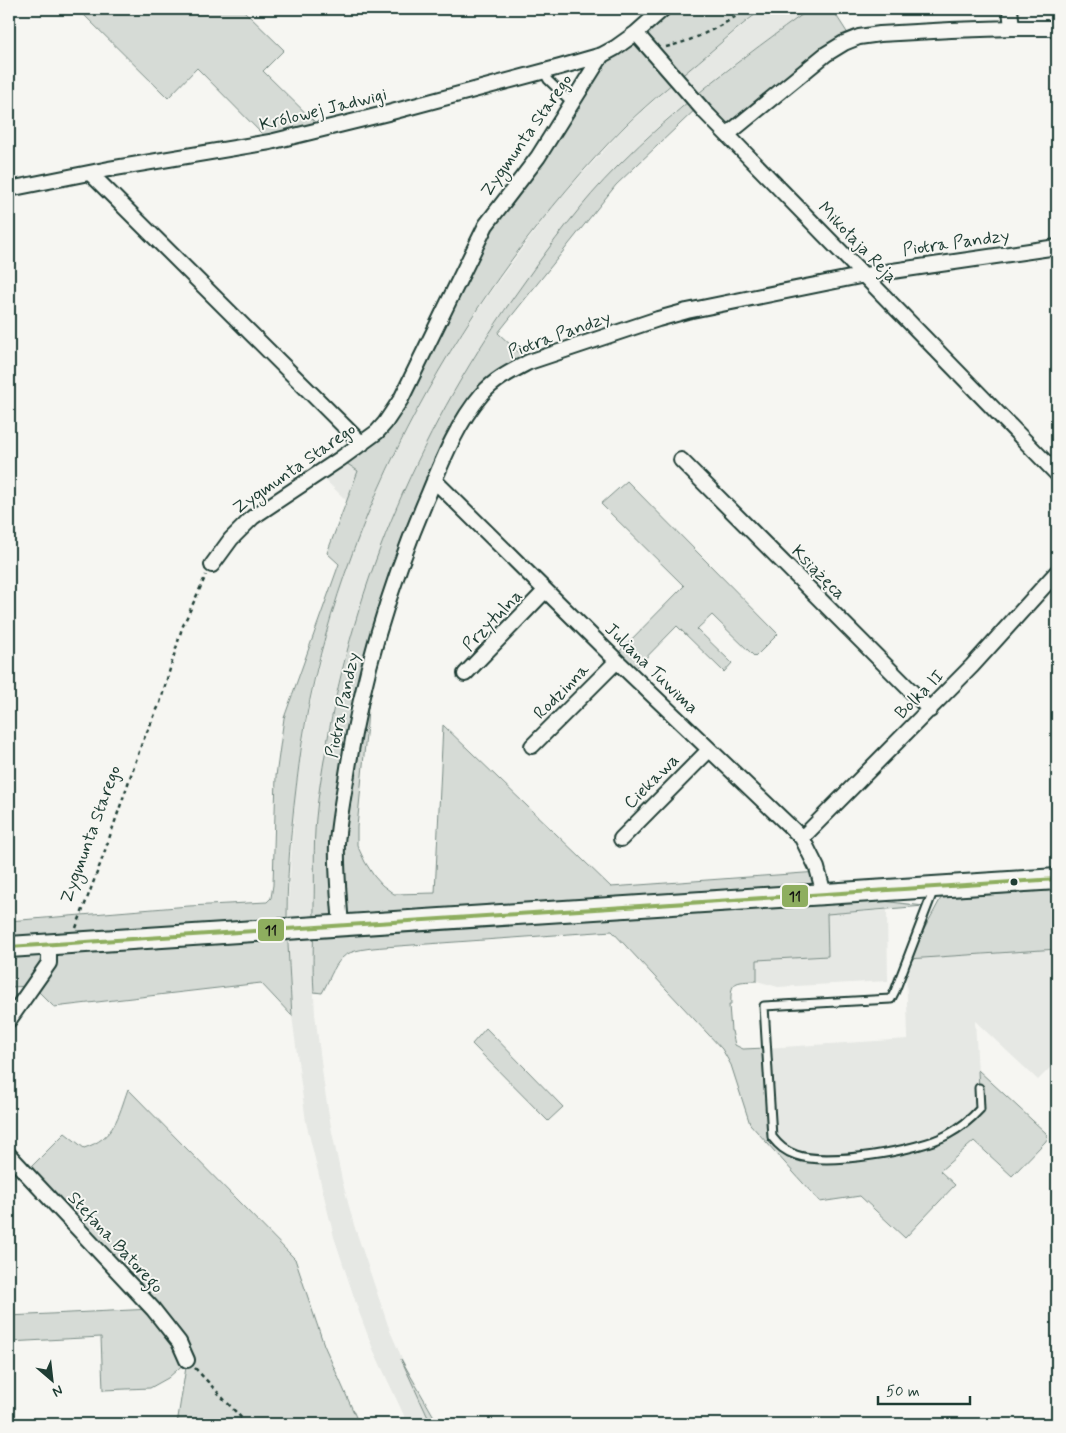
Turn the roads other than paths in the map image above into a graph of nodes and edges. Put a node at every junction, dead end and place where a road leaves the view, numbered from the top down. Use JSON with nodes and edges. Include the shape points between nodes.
{"nodes":[{"id":1,"x":662,"y":9,"type":"edge"},
{"id":2,"x":1010,"y":9,"type":"edge"},
{"id":3,"x":1012,"y":28,"type":"junction"},
{"id":4,"x":1057,"y":28,"type":"edge"},
{"id":5,"x":636,"y":33,"type":"junction"},
{"id":6,"x":602,"y":54,"type":"junction"},
{"id":7,"x":543,"y":71,"type":"junction"},
{"id":8,"x":572,"y":103,"type":"junction"},
{"id":9,"x":728,"y":134,"type":"junction"},
{"id":10,"x":90,"y":173,"type":"junction"},
{"id":11,"x":9,"y":189,"type":"edge"},
{"id":12,"x":1057,"y":247,"type":"edge"},
{"id":13,"x":865,"y":275,"type":"junction"},
{"id":14,"x":362,"y":444,"type":"junction"},
{"id":15,"x":681,"y":460,"type":"dead end"},
{"id":16,"x":1057,"y":474,"type":"edge"},
{"id":17,"x":434,"y":480,"type":"junction"},
{"id":18,"x":212,"y":565,"type":"road end"},
{"id":19,"x":1057,"y":572,"type":"edge"},
{"id":20,"x":545,"y":591,"type":"junction"},
{"id":21,"x":617,"y":661,"type":"junction"},
{"id":22,"x":465,"y":674,"type":"dead end"},
{"id":23,"x":930,"y":710,"type":"junction"},
{"id":24,"x":532,"y":746,"type":"dead end"},
{"id":25,"x":709,"y":750,"type":"junction"},
{"id":26,"x":621,"y":838,"type":"dead end"},
{"id":27,"x":802,"y":838,"type":"junction"},
{"id":28,"x":1057,"y":879,"type":"edge"},
{"id":29,"x":934,"y":887,"type":"junction"},
{"id":30,"x":824,"y":894,"type":"junction"},
{"id":31,"x":335,"y":926,"type":"junction"},
{"id":32,"x":49,"y":944,"type":"junction"},
{"id":33,"x":9,"y":947,"type":"edge"},
{"id":34,"x":9,"y":1020,"type":"edge"},
{"id":35,"x":979,"y":1088,"type":"dead end"},
{"id":36,"x":9,"y":1155,"type":"edge"},
{"id":37,"x":187,"y":1360,"type":"road end"}],
"edges":[{"from":1,"to":5,"type":"street","name":"Królowej Jadwigi"},
{"from":2,"to":3,"type":"street"},
{"from":3,"to":4,"type":"street"},
{"from":3,"to":9,"type":"street","via":[[880,34],[844,43]]},
{"from":5,"to":6,"type":"street","name":"Królowej Jadwigi"},
{"from":5,"to":9,"type":"street","name":"Mikołaja Reja"},
{"from":6,"to":7,"type":"street","name":"Królowej Jadwigi"},
{"from":6,"to":8,"type":"street","name":"Zygmunta Starego"},
{"from":7,"to":8,"type":"lane"},
{"from":7,"to":10,"type":"street","name":"Królowej Jadwigi","via":[[270,142]]},
{"from":8,"to":14,"type":"street","name":"Zygmunta Starego","via":[[538,157],[486,225],[393,412]]},
{"from":9,"to":13,"type":"street","name":"Mikołaja Reja"},
{"from":10,"to":11,"type":"street","name":"Królowej Jadwigi"},
{"from":10,"to":14,"type":"street"},
{"from":12,"to":13,"type":"street","name":"Piotra Pandzy"},
{"from":13,"to":16,"type":"street","name":"Mikołaja Reja"},
{"from":13,"to":17,"type":"street","name":"Piotra Pandzy","via":[[687,311],[522,366],[501,377],[482,393],[459,429]]},
{"from":14,"to":18,"type":"street","name":"Zygmunta Starego","via":[[252,517]]},
{"from":15,"to":23,"type":"street","name":"Książęca"},
{"from":17,"to":20,"type":"street","name":"Juliana Tuwima"},
{"from":17,"to":31,"type":"street","name":"Piotra Pandzy","via":[[395,581],[360,704],[343,796]]},
{"from":19,"to":23,"type":"street","name":"Bolka II"},
{"from":20,"to":21,"type":"street","name":"Juliana Tuwima"},
{"from":20,"to":22,"type":"street","name":"Przytulna"},
{"from":21,"to":24,"type":"street","name":"Rodzinna"},
{"from":21,"to":25,"type":"street","name":"Juliana Tuwima"},
{"from":23,"to":27,"type":"street","name":"Bolka II"},
{"from":25,"to":26,"type":"street","name":"Ciekawa"},
{"from":25,"to":27,"type":"street","name":"Juliana Tuwima"},
{"from":27,"to":30,"type":"street","name":"Juliana Tuwima","via":[[814,861]]},
{"from":28,"to":29,"type":"main road"},
{"from":29,"to":30,"type":"main road"},
{"from":29,"to":35,"type":"lane","via":[[890,999],[764,1006],[772,1137],[785,1151],[814,1158],[900,1152],[946,1136],[969,1121],[980,1109]]},
{"from":30,"to":31,"type":"main road"},
{"from":31,"to":32,"type":"main road"},
{"from":32,"to":33,"type":"main road"},
{"from":32,"to":34,"type":"street","via":[[49,963]]},
{"from":36,"to":37,"type":"street","name":"Stefana Batorego","via":[[152,1309],[179,1342]]}]}
